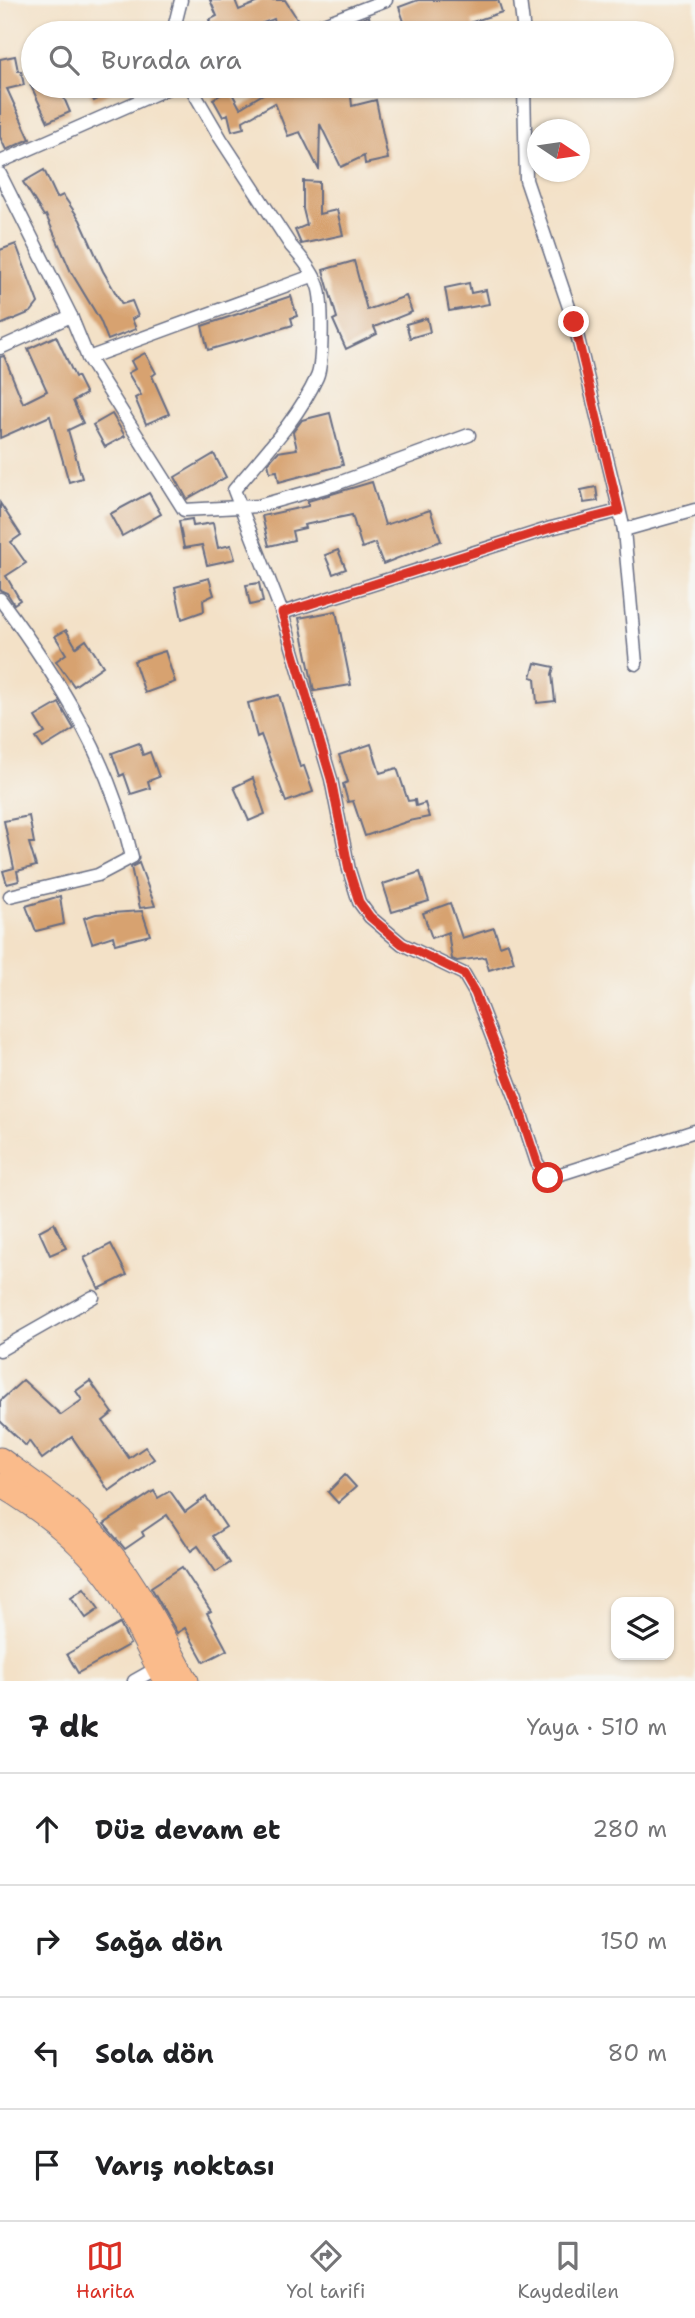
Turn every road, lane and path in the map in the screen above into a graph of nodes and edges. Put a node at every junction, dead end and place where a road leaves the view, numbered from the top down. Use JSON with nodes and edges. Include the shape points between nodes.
{"nodes":[{"id":1,"x":181,"y":0,"type":"edge"},
{"id":2,"x":386,"y":0,"type":"edge"},
{"id":3,"x":520,"y":0,"type":"edge"},
{"id":4,"x":176,"y":21,"type":"edge"},
{"id":5,"x":331,"y":21,"type":"edge"},
{"id":6,"x":523,"y":21,"type":"edge"},
{"id":7,"x":146,"y":98,"type":"edge"},
{"id":8,"x":198,"y":98,"type":"edge"},
{"id":9,"x":524,"y":98,"type":"edge"},
{"id":10,"x":0,"y":162,"type":"edge"},
{"id":11,"x":0,"y":174,"type":"edge"},
{"id":12,"x":312,"y":276,"type":"junction"},
{"id":13,"x":71,"y":316,"type":"junction"},
{"id":14,"x":0,"y":348,"type":"edge"},
{"id":15,"x":88,"y":358,"type":"junction"},
{"id":16,"x":469,"y":435,"type":"dead end"},
{"id":17,"x":241,"y":508,"type":"junction"},
{"id":18,"x":695,"y":510,"type":"edge"},
{"id":19,"x":619,"y":511,"type":"junction"},
{"id":20,"x":624,"y":530,"type":"junction"},
{"id":21,"x":0,"y":599,"type":"edge"},
{"id":22,"x":282,"y":613,"type":"junction"},
{"id":23,"x":636,"y":664,"type":"dead end"},
{"id":24,"x":10,"y":896,"type":"dead end"},
{"id":25,"x":695,"y":1131,"type":"edge"},
{"id":26,"x":93,"y":1297,"type":"dead end"},
{"id":27,"x":0,"y":1350,"type":"edge"},
{"id":28,"x":0,"y":1459,"type":"edge"},
{"id":29,"x":0,"y":1485,"type":"edge"},
{"id":30,"x":161,"y":1674,"type":"edge"},
{"id":31,"x":134,"y":1681,"type":"edge"},
{"id":32,"x":187,"y":1681,"type":"edge"}],
"edges":[{"from":1,"to":4,"type":"street"},
{"from":2,"to":5,"type":"street"},
{"from":3,"to":6,"type":"street"},
{"from":7,"to":10,"type":"street"},
{"from":8,"to":12,"type":"street"},
{"from":9,"to":19,"type":"street","via":[[526,180],[574,322]]},
{"from":11,"to":13,"type":"street"},
{"from":12,"to":15,"type":"street"},
{"from":12,"to":17,"type":"street","via":[[318,287],[322,337],[318,375],[293,416],[234,490]]},
{"from":13,"to":14,"type":"street"},
{"from":13,"to":15,"type":"street"},
{"from":15,"to":17,"type":"street","via":[[184,510]]},
{"from":16,"to":17,"type":"street","via":[[333,485]]},
{"from":17,"to":22,"type":"street"},
{"from":18,"to":20,"type":"street"},
{"from":19,"to":20,"type":"street"},
{"from":19,"to":22,"type":"street"},
{"from":20,"to":23,"type":"street"},
{"from":21,"to":24,"type":"street","via":[[85,727],[113,790],[132,857],[98,875]]},
{"from":22,"to":25,"type":"street","via":[[331,779],[359,902],[402,944],[464,974],[537,1163],[548,1178]]},
{"from":26,"to":27,"type":"street"},
{"from":28,"to":32,"type":"highway","via":[[93,1533],[122,1569]]},
{"from":29,"to":30,"type":"highway","via":[[71,1535],[105,1573]]},
{"from":30,"to":31,"type":"street"}]}
